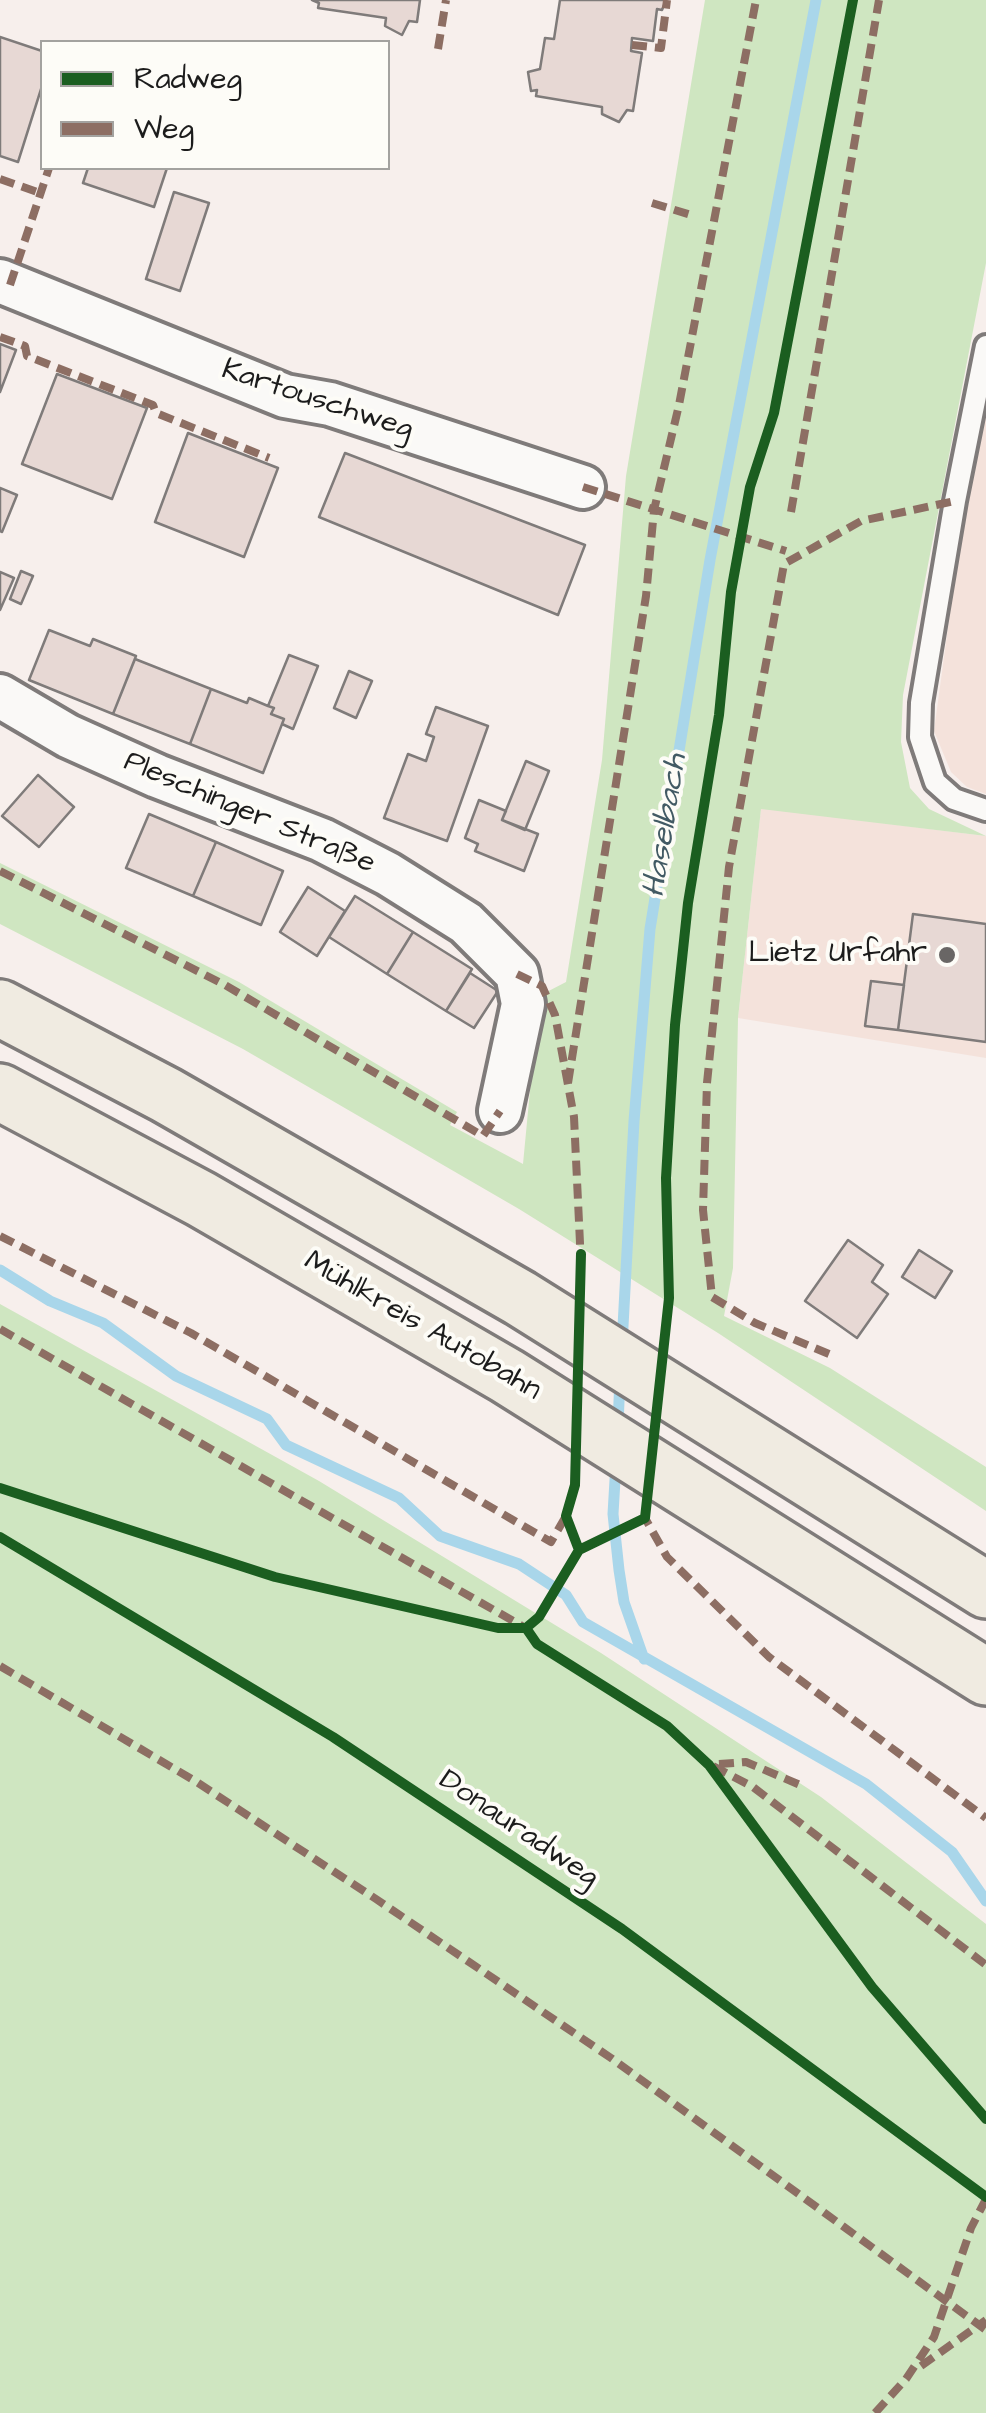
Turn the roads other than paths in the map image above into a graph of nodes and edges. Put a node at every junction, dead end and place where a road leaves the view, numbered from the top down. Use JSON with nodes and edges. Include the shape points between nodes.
{"nodes":[{"id":1,"x":0,"y":281,"type":"edge"},
{"id":2,"x":986,"y":346,"type":"edge"},
{"id":3,"x":582,"y":487,"type":"dead end"},
{"id":4,"x":0,"y":696,"type":"edge"},
{"id":5,"x":986,"y":810,"type":"edge"},
{"id":6,"x":0,"y":1008,"type":"edge"},
{"id":7,"x":0,"y":1092,"type":"edge"},
{"id":8,"x":500,"y":1112,"type":"dead end"},
{"id":9,"x":986,"y":1590,"type":"edge"},
{"id":10,"x":986,"y":1677,"type":"edge"}],
"edges":[{"from":1,"to":3,"type":"street","name":"Kartouschweg","via":[[284,396],[330,404]]},
{"from":2,"to":5,"type":"lane","via":[[920,737],[935,782],[954,799]]},
{"from":4,"to":8,"type":"street","name":"Pleschinger Straße","via":[[156,776],[322,840],[466,923],[517,974],[523,1004]]},
{"from":6,"to":9,"type":"highway","via":[[520,1298]]},
{"from":7,"to":10,"type":"highway","name":"Mühlkreis Autobahn","via":[[507,1376]]}]}
